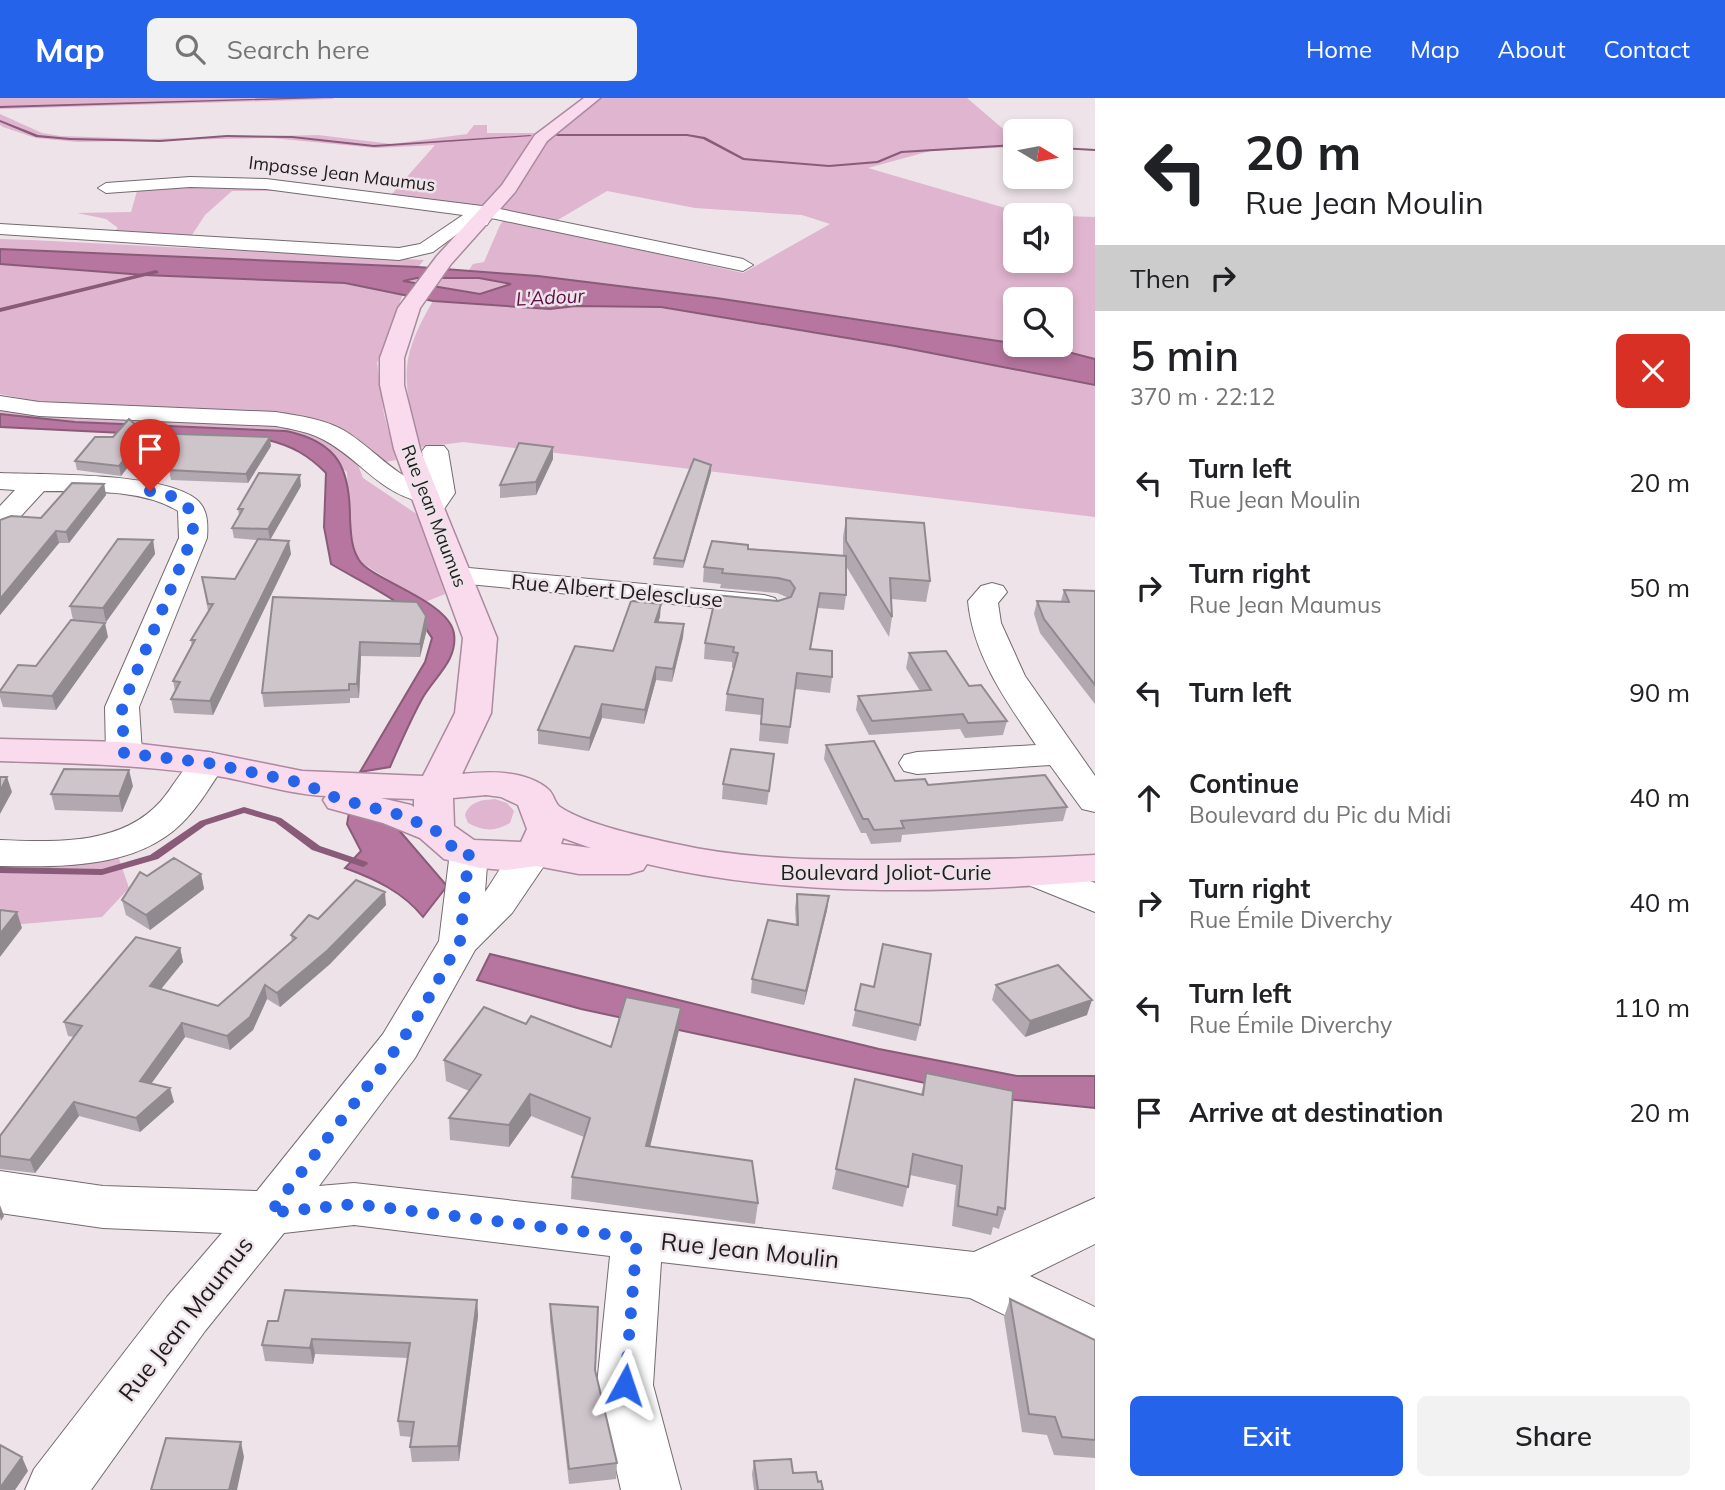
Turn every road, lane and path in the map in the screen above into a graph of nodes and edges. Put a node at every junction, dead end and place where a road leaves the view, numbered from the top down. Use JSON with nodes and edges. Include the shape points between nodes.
{"nodes":[{"id":1,"x":593,"y":98,"type":"edge"},
{"id":2,"x":106,"y":188,"type":"dead end"},
{"id":3,"x":487,"y":216,"type":"junction"},
{"id":4,"x":0,"y":229,"type":"edge"},
{"id":5,"x":743,"y":265,"type":"dead end"},
{"id":6,"x":0,"y":403,"type":"edge"},
{"id":7,"x":435,"y":451,"type":"dead end"},
{"id":8,"x":0,"y":481,"type":"edge"},
{"id":9,"x":36,"y":483,"type":"junction"},
{"id":10,"x":426,"y":501,"type":"junction"},
{"id":11,"x":0,"y":522,"type":"edge"},
{"id":12,"x":458,"y":576,"type":"junction"},
{"id":13,"x":992,"y":592,"type":"dead end"},
{"id":14,"x":776,"y":605,"type":"edge"},
{"id":15,"x":472,"y":713,"type":"junction"},
{"id":16,"x":0,"y":750,"type":"edge"},
{"id":17,"x":124,"y":753,"type":"junction"},
{"id":18,"x":1060,"y":754,"type":"junction"},
{"id":19,"x":208,"y":763,"type":"junction"},
{"id":20,"x":917,"y":763,"type":"dead end"},
{"id":21,"x":302,"y":783,"type":"junction"},
{"id":22,"x":510,"y":786,"type":"junction"},
{"id":23,"x":435,"y":787,"type":"junction"},
{"id":24,"x":1095,"y":801,"type":"edge"},
{"id":25,"x":434,"y":829,"type":"junction"},
{"id":26,"x":538,"y":841,"type":"junction"},
{"id":27,"x":469,"y":852,"type":"junction"},
{"id":28,"x":0,"y":853,"type":"edge"},
{"id":29,"x":1095,"y":868,"type":"edge"},
{"id":30,"x":1035,"y":873,"type":"junction"},
{"id":31,"x":1095,"y":898,"type":"edge"},
{"id":32,"x":460,"y":941,"type":"junction"},
{"id":33,"x":0,"y":1192,"type":"edge"},
{"id":34,"x":270,"y":1213,"type":"junction"},
{"id":35,"x":1095,"y":1220,"type":"edge"},
{"id":36,"x":637,"y":1238,"type":"junction"},
{"id":37,"x":977,"y":1276,"type":"junction"},
{"id":38,"x":1095,"y":1334,"type":"edge"},
{"id":39,"x":55,"y":1490,"type":"edge"},
{"id":40,"x":650,"y":1490,"type":"edge"}],
"edges":[{"from":1,"to":3,"type":"main road","name":"Rue Jean Maumus","via":[[548,131]]},
{"from":2,"to":3,"type":"street","name":"Impasse Jean Maumus","via":[[190,182],[266,184]]},
{"from":3,"to":4,"type":"street","via":[[464,220],[426,248],[399,254]]},
{"from":3,"to":5,"type":"street","name":"Impasse Jean Maumus"},
{"from":3,"to":10,"type":"main road","name":"Rue Jean Maumus","via":[[444,260],[409,308],[392,358],[407,449]]},
{"from":6,"to":10,"type":"street","via":[[302,424],[339,438],[394,485]]},
{"from":7,"to":10,"type":"street","via":[[442,493]]},
{"from":8,"to":9,"type":"street"},
{"from":9,"to":11,"type":"street"},
{"from":9,"to":17,"type":"street","via":[[165,493],[188,505],[195,520],[192,538],[122,707]]},
{"from":10,"to":12,"type":"main road","name":"Rue Jean Maumus"},
{"from":12,"to":14,"type":"street","name":"Rue Albert Delescluse"},
{"from":12,"to":15,"type":"main road","name":"Rue Jean Maumus","via":[[480,638]]},
{"from":13,"to":18,"type":"street","via":[[983,601],[982,614],[1001,662]]},
{"from":15,"to":22,"type":"main road","via":[[490,761]]},
{"from":15,"to":23,"type":"main road"},
{"from":16,"to":17,"type":"main road"},
{"from":17,"to":19,"type":"main road"},
{"from":18,"to":20,"type":"street"},
{"from":18,"to":24,"type":"street"},
{"from":19,"to":21,"type":"main road"},
{"from":19,"to":28,"type":"street","via":[[163,821],[110,848]]},
{"from":21,"to":23,"type":"main road"},
{"from":21,"to":25,"type":"main road"},
{"from":22,"to":23,"type":"main road"},
{"from":22,"to":26,"type":"main road","via":[[535,798]]},
{"from":23,"to":25,"type":"main road"},
{"from":25,"to":27,"type":"main road","via":[[449,845]]},
{"from":26,"to":27,"type":"main road","name":"Boulevard Joliot-Curie"},
{"from":26,"to":30,"type":"main road","name":"Boulevard Joliot-Curie","via":[[579,861],[677,860],[759,871],[846,875]]},
{"from":26,"to":32,"type":"street","name":"Rue Jean Maumus","via":[[498,903]]},
{"from":27,"to":32,"type":"street","name":"Rue Jean Maumus"},
{"from":29,"to":30,"type":"main road","name":"Boulevard Joliot-Curie"},
{"from":30,"to":31,"type":"street"},
{"from":32,"to":34,"type":"street","name":"Rue Jean Maumus","via":[[399,1045]]},
{"from":33,"to":34,"type":"street","name":"Rue Jean Moulin","via":[[103,1208]]},
{"from":34,"to":36,"type":"street","name":"Rue Jean Moulin","via":[[354,1204]]},
{"from":34,"to":39,"type":"street","name":"Rue Jean Maumus","via":[[186,1314]]},
{"from":35,"to":37,"type":"street"},
{"from":36,"to":37,"type":"street","name":"Rue Jean Moulin"},
{"from":36,"to":40,"type":"street","via":[[625,1385]]},
{"from":37,"to":38,"type":"street"}]}
